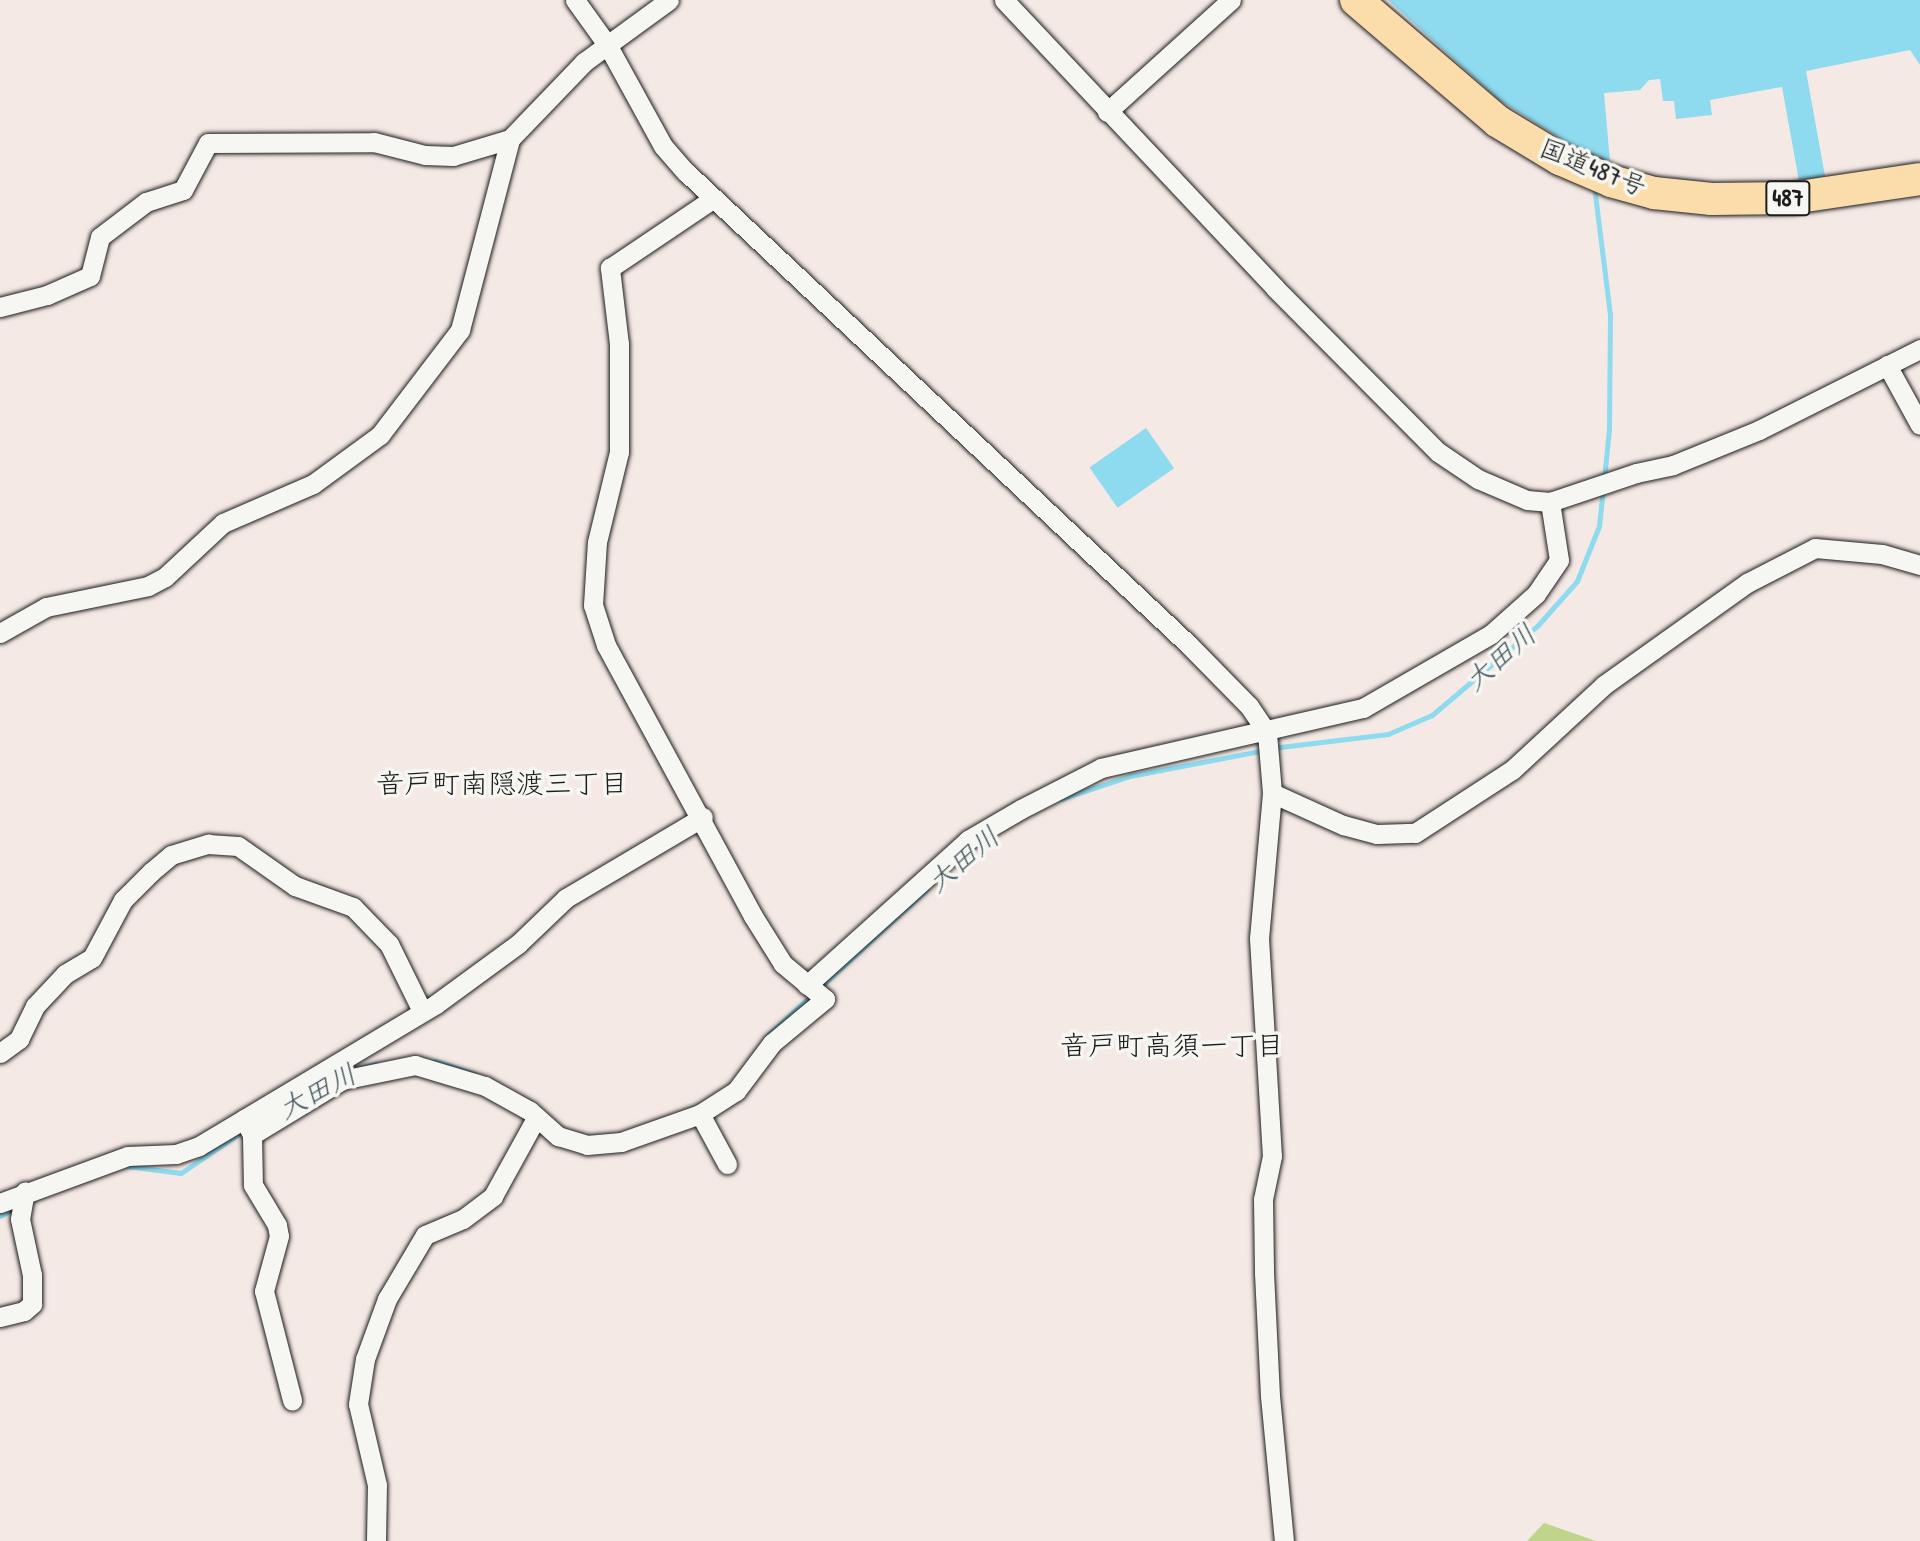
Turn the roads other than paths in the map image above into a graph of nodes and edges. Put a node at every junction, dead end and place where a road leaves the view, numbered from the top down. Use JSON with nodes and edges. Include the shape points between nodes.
{"nodes":[{"id":1,"x":575,"y":0,"type":"edge"},
{"id":2,"x":669,"y":0,"type":"edge"},
{"id":3,"x":1004,"y":0,"type":"edge"},
{"id":4,"x":1231,"y":0,"type":"edge"},
{"id":5,"x":1356,"y":0,"type":"edge"},
{"id":6,"x":608,"y":46,"type":"junction"},
{"id":7,"x":1107,"y":112,"type":"junction"},
{"id":8,"x":510,"y":139,"type":"junction"},
{"id":9,"x":1920,"y":178,"type":"edge"},
{"id":10,"x":714,"y":198,"type":"junction"},
{"id":11,"x":0,"y":307,"type":"edge"},
{"id":12,"x":1920,"y":349,"type":"edge"},
{"id":13,"x":1887,"y":365,"type":"junction"},
{"id":14,"x":1920,"y":425,"type":"edge"},
{"id":15,"x":1550,"y":502,"type":"junction"},
{"id":16,"x":1920,"y":565,"type":"edge"},
{"id":17,"x":0,"y":633,"type":"edge"},
{"id":18,"x":1267,"y":733,"type":"junction"},
{"id":19,"x":1272,"y":793,"type":"junction"},
{"id":20,"x":703,"y":817,"type":"junction"},
{"id":21,"x":807,"y":985,"type":"junction"},
{"id":22,"x":422,"y":1011,"type":"junction"},
{"id":23,"x":0,"y":1052,"type":"edge"},
{"id":24,"x":700,"y":1114,"type":"junction"},
{"id":25,"x":537,"y":1118,"type":"junction"},
{"id":26,"x":248,"y":1127,"type":"junction"},
{"id":27,"x":727,"y":1164,"type":"dead end"},
{"id":28,"x":24,"y":1191,"type":"junction"},
{"id":29,"x":0,"y":1203,"type":"edge"},
{"id":30,"x":0,"y":1317,"type":"edge"},
{"id":31,"x":292,"y":1400,"type":"dead end"},
{"id":32,"x":376,"y":1541,"type":"edge"},
{"id":33,"x":1284,"y":1541,"type":"edge"}],
"edges":[{"from":1,"to":6,"type":"street"},
{"from":2,"to":6,"type":"street"},
{"from":3,"to":7,"type":"street"},
{"from":4,"to":7,"type":"street"},
{"from":5,"to":9,"type":"highway","name":"国道487号","number":"487","via":[[1497,121],[1560,159],[1654,193],[1712,199],[1792,198]]},
{"from":6,"to":8,"type":"street","via":[[562,83]]},
{"from":6,"to":10,"type":"street","via":[[663,146]]},
{"from":7,"to":15,"type":"street","via":[[1438,453],[1478,479],[1527,500]]},
{"from":8,"to":11,"type":"street","via":[[453,156],[425,155],[374,142],[208,143],[183,190],[146,202],[100,237],[90,276],[47,295]]},
{"from":8,"to":17,"type":"street","via":[[460,330],[380,435],[313,484],[223,523],[165,577],[148,586],[46,607]]},
{"from":10,"to":18,"type":"street","via":[[1189,645],[1249,706]]},
{"from":10,"to":20,"type":"street","via":[[610,268],[619,344],[619,453],[597,542],[592,589],[606,645]]},
{"from":12,"to":13,"type":"street"},
{"from":13,"to":14,"type":"street"},
{"from":13,"to":15,"type":"street","via":[[1759,430],[1673,465]]},
{"from":15,"to":18,"type":"street","via":[[1559,559],[1515,615],[1363,708]]},
{"from":16,"to":19,"type":"street","via":[[1882,554],[1815,548],[1747,583],[1604,685],[1512,770],[1415,833],[1377,834],[1343,825]]},
{"from":18,"to":19,"type":"street"},
{"from":18,"to":21,"type":"street","via":[[1101,768],[1021,809],[968,840]]},
{"from":19,"to":33,"type":"street","via":[[1259,937],[1272,1156],[1263,1211],[1270,1396]]},
{"from":20,"to":21,"type":"street","via":[[761,930],[783,964]]},
{"from":20,"to":22,"type":"street","via":[[566,898],[518,944]]},
{"from":21,"to":24,"type":"street","via":[[825,999],[772,1043],[736,1091]]},
{"from":22,"to":23,"type":"street","via":[[389,944],[353,907],[295,886],[238,846],[208,844],[171,855],[151,872],[123,900],[92,958],[65,974],[35,1006],[19,1039]]},
{"from":22,"to":26,"type":"street","via":[[362,1052],[307,1079]]},
{"from":24,"to":25,"type":"street","via":[[621,1142],[587,1145],[558,1136]]},
{"from":24,"to":27,"type":"street"},
{"from":25,"to":26,"type":"street","via":[[485,1086],[415,1065],[342,1080]]},
{"from":25,"to":32,"type":"street","via":[[492,1196],[463,1219],[425,1235],[387,1299],[365,1359],[358,1404],[377,1485]]},
{"from":26,"to":28,"type":"street","via":[[176,1154],[128,1156]]},
{"from":26,"to":31,"type":"street","via":[[253,1185],[279,1236],[264,1291]]},
{"from":28,"to":29,"type":"street"},
{"from":28,"to":30,"type":"street","via":[[20,1219],[35,1292],[24,1311]]}]}
